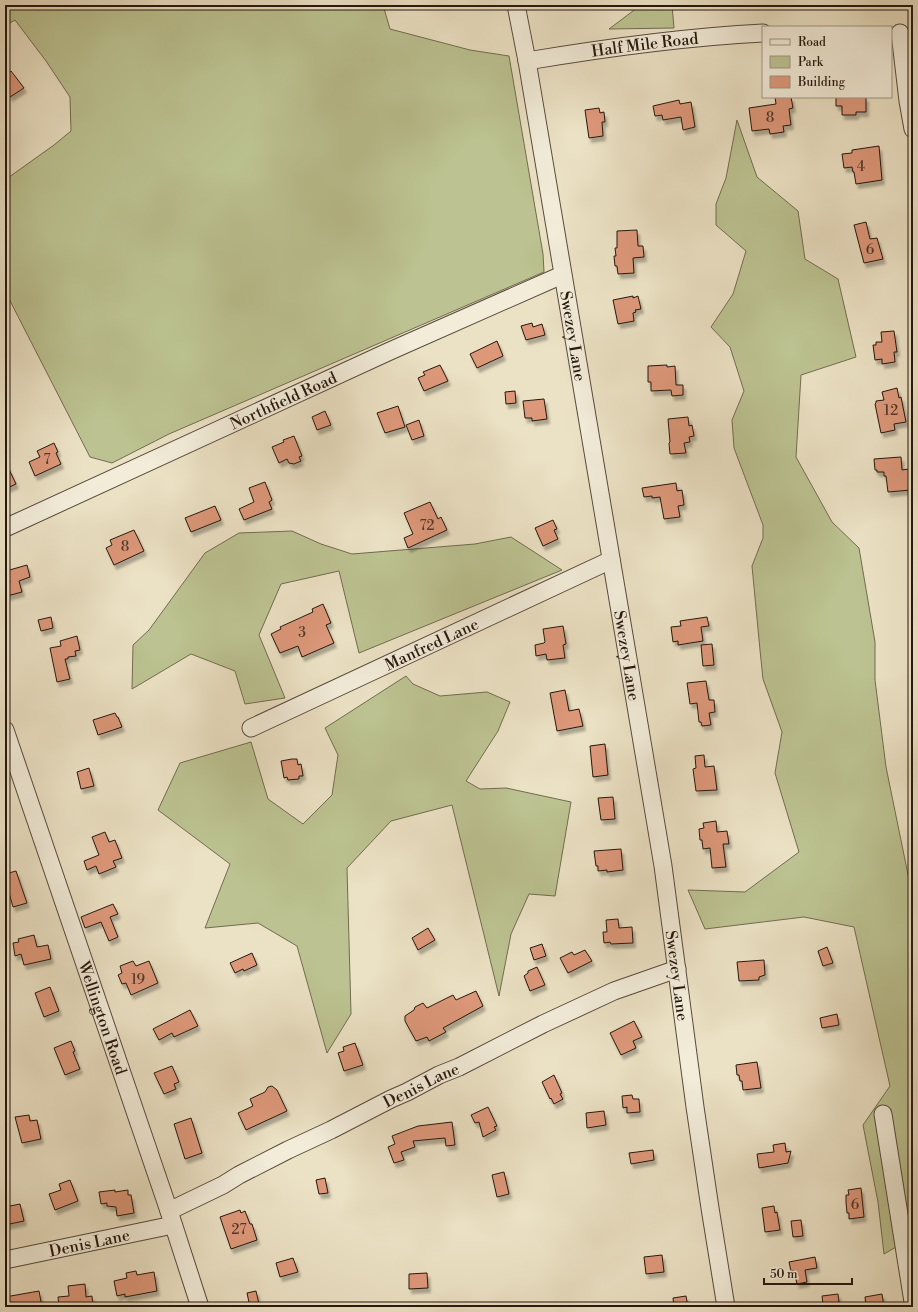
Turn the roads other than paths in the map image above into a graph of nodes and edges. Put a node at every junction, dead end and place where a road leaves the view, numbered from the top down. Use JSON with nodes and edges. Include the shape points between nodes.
{"nodes":[{"id":1,"x":516,"y":5,"type":"edge"},
{"id":2,"x":762,"y":33,"type":"edge"},
{"id":3,"x":901,"y":33,"type":"edge"},
{"id":4,"x":527,"y":61,"type":"junction"},
{"id":5,"x":913,"y":128,"type":"edge"},
{"id":6,"x":562,"y":275,"type":"junction"},
{"id":7,"x":5,"y":528,"type":"edge"},
{"id":8,"x":611,"y":560,"type":"junction"},
{"id":9,"x":252,"y":728,"type":"dead end"},
{"id":10,"x":5,"y":730,"type":"edge"},
{"id":11,"x":677,"y":969,"type":"junction"},
{"id":12,"x":883,"y":1114,"type":"dead end"},
{"id":13,"x":171,"y":1218,"type":"junction"},
{"id":14,"x":5,"y":1260,"type":"edge"},
{"id":15,"x":913,"y":1302,"type":"edge"},
{"id":16,"x":200,"y":1307,"type":"edge"},
{"id":17,"x":726,"y":1307,"type":"edge"}],
"edges":[{"from":1,"to":4,"type":"street","name":"Swezey Lane"},
{"from":2,"to":4,"type":"street","name":"Half Mile Road","via":[[725,35]]},
{"from":3,"to":5,"type":"street"},
{"from":4,"to":6,"type":"street","name":"Swezey Lane"},
{"from":6,"to":7,"type":"street","name":"Northfield Road"},
{"from":6,"to":8,"type":"street","name":"Swezey Lane"},
{"from":8,"to":9,"type":"street","name":"Manfred Lane"},
{"from":8,"to":11,"type":"street","name":"Swezey Lane","via":[[663,866]]},
{"from":10,"to":13,"type":"street","name":"Wellington Road"},
{"from":11,"to":13,"type":"street","name":"Denis Lane","via":[[614,991],[439,1075],[239,1175]]},
{"from":11,"to":17,"type":"street","name":"Swezey Lane"},
{"from":12,"to":15,"type":"street"},
{"from":13,"to":14,"type":"street","name":"Denis Lane"},
{"from":13,"to":16,"type":"street","name":"Wellington Road"}]}
